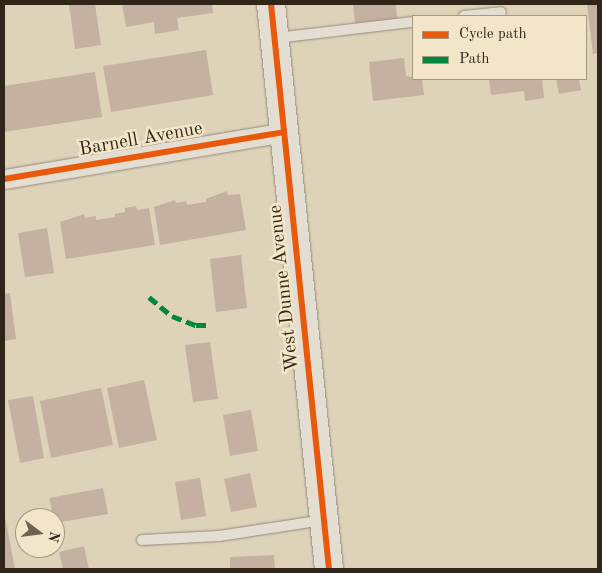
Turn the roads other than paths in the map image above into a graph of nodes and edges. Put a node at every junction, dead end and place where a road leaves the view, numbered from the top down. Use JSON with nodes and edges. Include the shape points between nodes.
{"nodes":[{"id":1,"x":271,"y":4,"type":"edge"},
{"id":2,"x":501,"y":12,"type":"dead end"},
{"id":3,"x":473,"y":15,"type":"edge"},
{"id":4,"x":412,"y":22,"type":"edge"},
{"id":5,"x":275,"y":38,"type":"junction"},
{"id":6,"x":284,"y":132,"type":"junction"},
{"id":7,"x":4,"y":178,"type":"edge"},
{"id":8,"x":324,"y":519,"type":"junction"},
{"id":9,"x":142,"y":540,"type":"dead end"},
{"id":10,"x":330,"y":569,"type":"edge"}],
"edges":[{"from":1,"to":5,"type":"main road","name":"West Dunne Avenue"},
{"from":2,"to":3,"type":"lane"},
{"from":4,"to":5,"type":"lane"},
{"from":5,"to":6,"type":"main road","name":"West Dunne Avenue"},
{"from":6,"to":7,"type":"street","name":"Barnell Avenue"},
{"from":6,"to":8,"type":"main road","name":"West Dunne Avenue"},
{"from":8,"to":9,"type":"lane","via":[[219,536]]},
{"from":8,"to":10,"type":"main road","name":"West Dunne Avenue"}]}
